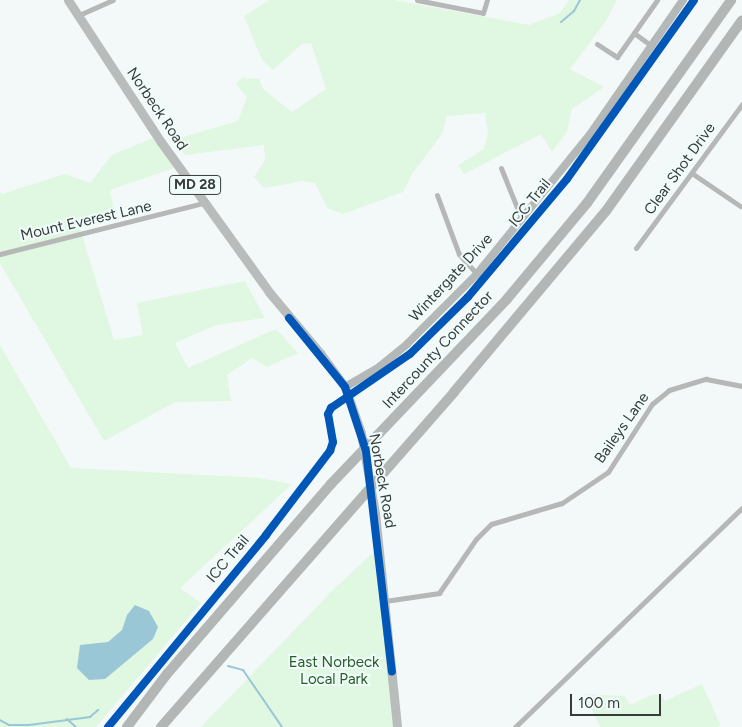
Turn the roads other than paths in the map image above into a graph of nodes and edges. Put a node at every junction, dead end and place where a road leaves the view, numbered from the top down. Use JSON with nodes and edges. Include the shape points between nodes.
{"nodes":[{"id":1,"x":68,"y":0,"type":"edge"},
{"id":2,"x":112,"y":0,"type":"edge"},
{"id":3,"x":417,"y":0,"type":"edge"},
{"id":4,"x":487,"y":0,"type":"edge"},
{"id":5,"x":657,"y":0,"type":"edge"},
{"id":6,"x":683,"y":0,"type":"edge"},
{"id":7,"x":731,"y":0,"type":"edge"},
{"id":8,"x":79,"y":15,"type":"junction"},
{"id":9,"x":742,"y":20,"type":"edge"},
{"id":10,"x":634,"y":34,"type":"junction"},
{"id":11,"x":597,"y":44,"type":"dead end"},
{"id":12,"x":652,"y":46,"type":"junction"},
{"id":13,"x":742,"y":104,"type":"edge"},
{"id":14,"x":501,"y":168,"type":"dead end"},
{"id":15,"x":693,"y":174,"type":"junction"},
{"id":16,"x":437,"y":196,"type":"dead end"},
{"id":17,"x":207,"y":202,"type":"junction"},
{"id":18,"x":740,"y":206,"type":"dead end"},
{"id":19,"x":522,"y":220,"type":"junction"},
{"id":20,"x":636,"y":248,"type":"dead end"},
{"id":21,"x":0,"y":254,"type":"edge"},
{"id":22,"x":477,"y":274,"type":"junction"},
{"id":23,"x":742,"y":386,"type":"edge"},
{"id":24,"x":345,"y":387,"type":"junction"},
{"id":25,"x":742,"y":508,"type":"edge"},
{"id":26,"x":385,"y":601,"type":"junction"},
{"id":27,"x":127,"y":727,"type":"edge"},
{"id":28,"x":161,"y":727,"type":"edge"},
{"id":29,"x":397,"y":727,"type":"edge"},
{"id":30,"x":515,"y":727,"type":"edge"}],
"edges":[{"from":1,"to":8,"type":"main road","name":"Norbeck Road","number":"MD 28"},
{"from":2,"to":8,"type":"street"},
{"from":3,"to":4,"type":"street","via":[[483,13]]},
{"from":5,"to":10,"type":"street"},
{"from":6,"to":12,"type":"street","name":"Wintergate Drive"},
{"from":7,"to":27,"type":"highway","name":"Intercounty Connector","via":[[575,218],[507,299],[331,484],[167,674]]},
{"from":8,"to":17,"type":"main road","name":"Norbeck Road","number":"MD 28","via":[[161,142]]},
{"from":9,"to":28,"type":"highway","via":[[600,219],[454,392]]},
{"from":10,"to":11,"type":"street","via":[[617,57]]},
{"from":10,"to":12,"type":"street"},
{"from":12,"to":19,"type":"street","name":"Wintergate Drive","via":[[591,133]]},
{"from":13,"to":15,"type":"street","name":"Clear Shot Drive"},
{"from":14,"to":19,"type":"street"},
{"from":15,"to":18,"type":"street"},
{"from":15,"to":20,"type":"street","name":"Clear Shot Drive"},
{"from":16,"to":22,"type":"street","via":[[459,254]]},
{"from":17,"to":21,"type":"street","name":"Mount Everest Lane"},
{"from":17,"to":24,"type":"main road","name":"Norbeck Road","number":"MD 28","via":[[269,292]]},
{"from":19,"to":22,"type":"street","name":"Wintergate Drive"},
{"from":22,"to":24,"type":"street","name":"Wintergate Drive","via":[[407,344],[379,367]]},
{"from":23,"to":26,"type":"street","name":"Baileys Lane","via":[[706,379],[669,390],[652,404],[608,472],[562,503],[490,524],[476,538],[439,593]]},
{"from":24,"to":26,"type":"main road","name":"Norbeck Road","number":"MD 28","bridge":true,"via":[[361,433],[375,513]]},
{"from":25,"to":30,"type":"street"},
{"from":26,"to":29,"type":"main road","name":"Norbeck Road","number":"MD 28"}]}
